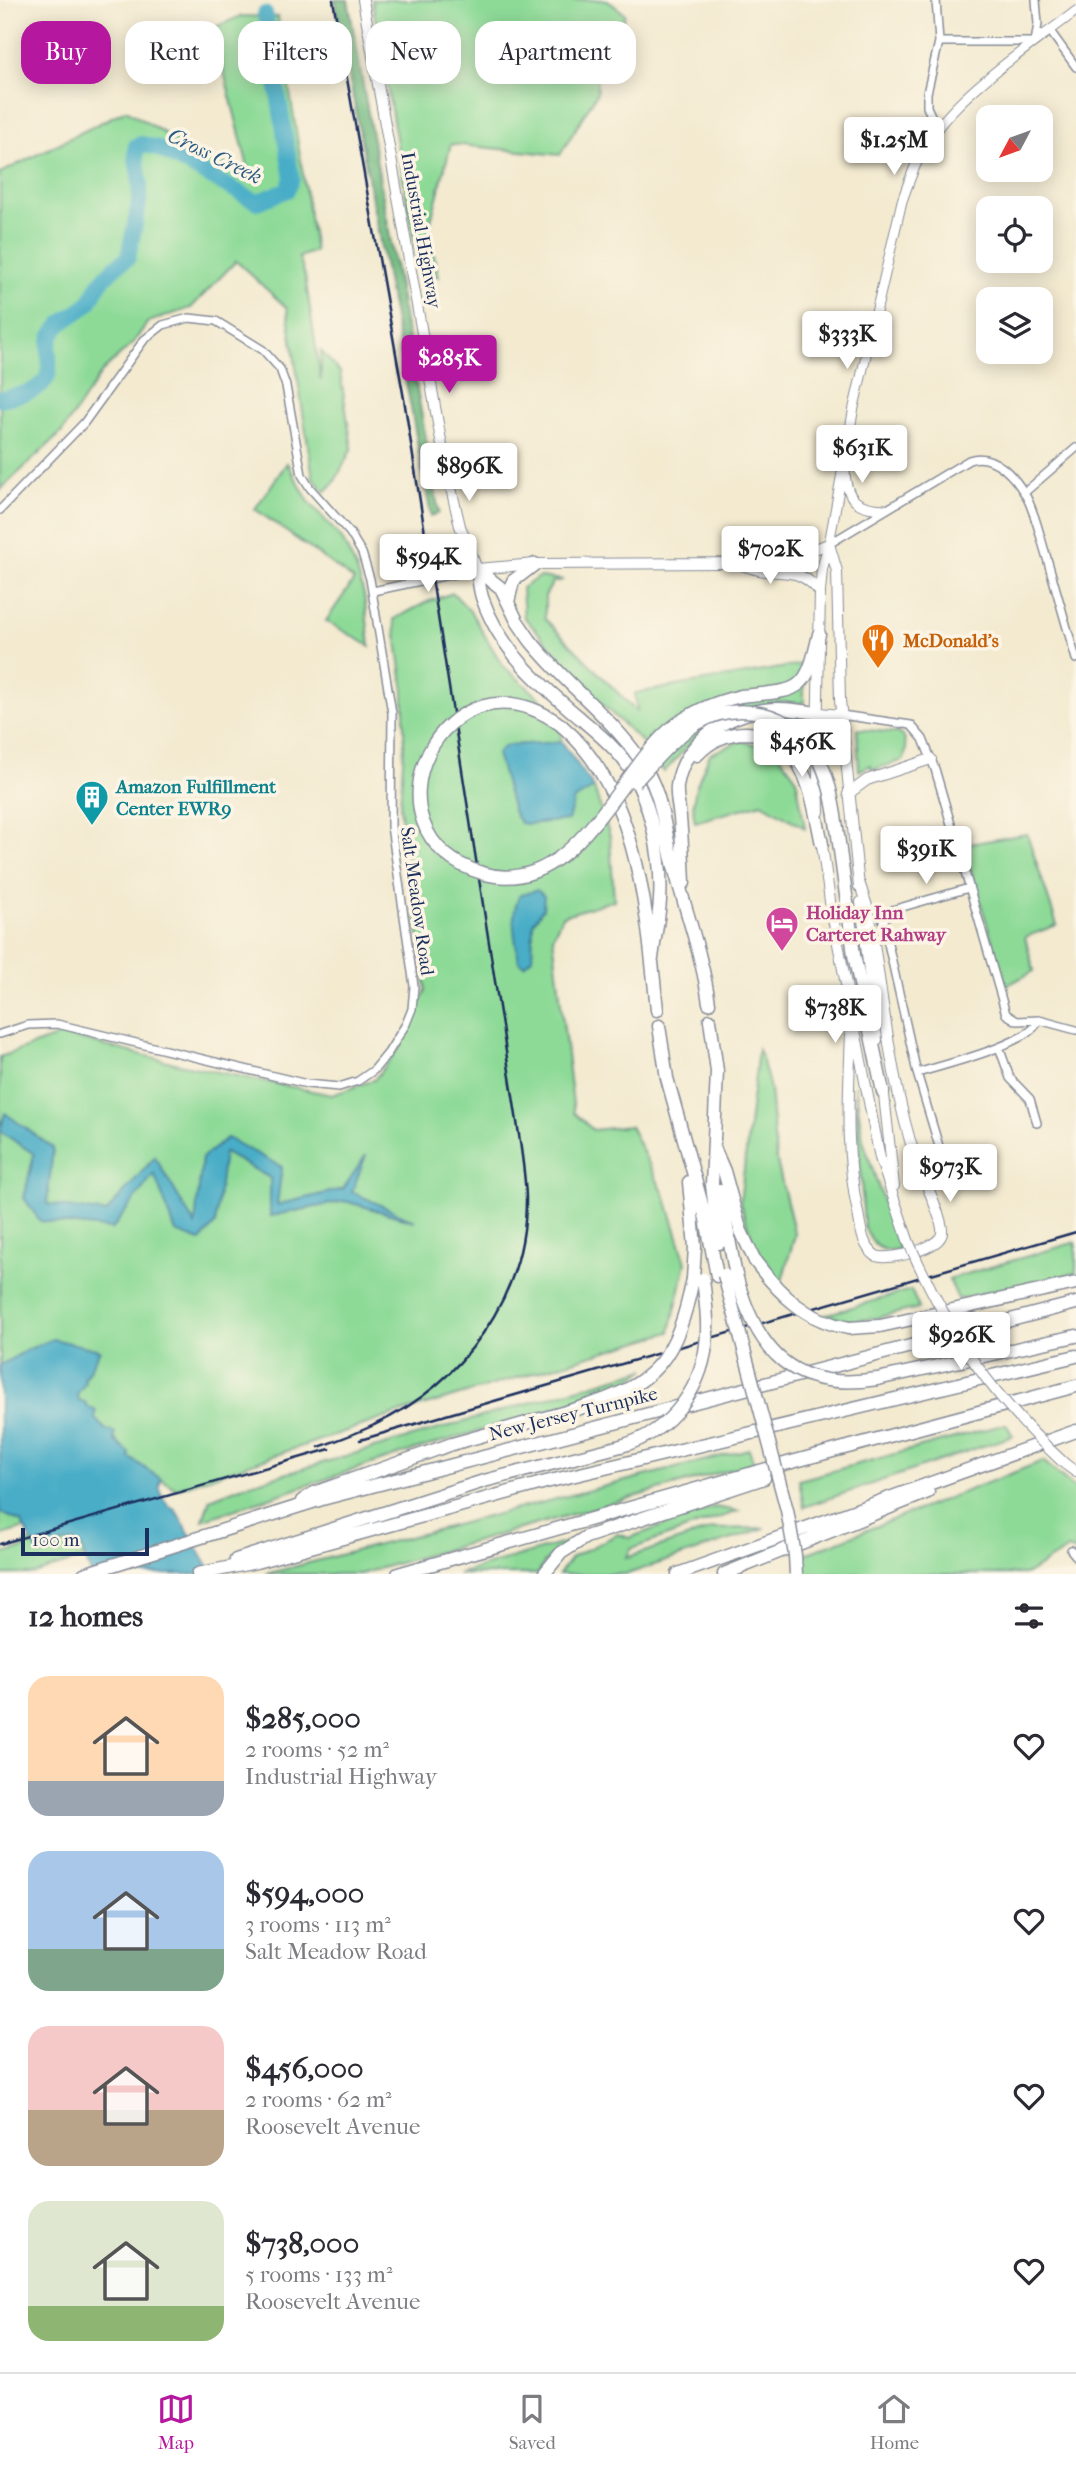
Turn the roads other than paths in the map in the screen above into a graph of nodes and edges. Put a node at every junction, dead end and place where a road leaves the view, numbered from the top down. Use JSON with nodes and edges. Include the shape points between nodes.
{"nodes":[{"id":1,"x":363,"y":0,"type":"edge"},
{"id":2,"x":936,"y":0,"type":"edge"},
{"id":3,"x":1036,"y":0,"type":"edge"},
{"id":4,"x":1076,"y":11,"type":"edge"},
{"id":5,"x":1050,"y":31,"type":"junction"},
{"id":6,"x":939,"y":42,"type":"junction"},
{"id":7,"x":1035,"y":42,"type":"junction"},
{"id":8,"x":1076,"y":66,"type":"edge"},
{"id":9,"x":937,"y":128,"type":"junction"},
{"id":10,"x":1076,"y":448,"type":"edge"},
{"id":11,"x":844,"y":458,"type":"junction"},
{"id":12,"x":1024,"y":493,"type":"junction"},
{"id":13,"x":886,"y":509,"type":"junction"},
{"id":14,"x":0,"y":510,"type":"edge"},
{"id":15,"x":829,"y":544,"type":"junction"},
{"id":16,"x":732,"y":562,"type":"junction"},
{"id":17,"x":536,"y":564,"type":"junction"},
{"id":18,"x":477,"y":569,"type":"junction"},
{"id":19,"x":373,"y":591,"type":"junction"},
{"id":20,"x":820,"y":592,"type":"junction"},
{"id":21,"x":508,"y":602,"type":"junction"},
{"id":22,"x":819,"y":634,"type":"junction"},
{"id":23,"x":1076,"y":659,"type":"edge"},
{"id":24,"x":818,"y":713,"type":"junction"},
{"id":25,"x":841,"y":715,"type":"junction"},
{"id":26,"x":932,"y":759,"type":"junction"},
{"id":27,"x":848,"y":794,"type":"junction"},
{"id":28,"x":680,"y":815,"type":"junction"},
{"id":29,"x":593,"y":826,"type":"junction"},
{"id":30,"x":822,"y":844,"type":"junction"},
{"id":31,"x":859,"y":882,"type":"junction"},
{"id":32,"x":969,"y":888,"type":"junction"},
{"id":33,"x":686,"y":907,"type":"junction"},
{"id":34,"x":652,"y":959,"type":"junction"},
{"id":35,"x":709,"y":1003,"type":"dead end"},
{"id":36,"x":657,"y":1010,"type":"dead end"},
{"id":37,"x":851,"y":1012,"type":"junction"},
{"id":38,"x":710,"y":1020,"type":"dead end"},
{"id":39,"x":1040,"y":1020,"type":"junction"},
{"id":40,"x":659,"y":1026,"type":"dead end"},
{"id":41,"x":1076,"y":1030,"type":"edge"},
{"id":42,"x":0,"y":1034,"type":"edge"},
{"id":43,"x":999,"y":1047,"type":"junction"},
{"id":44,"x":917,"y":1073,"type":"junction"},
{"id":45,"x":883,"y":1092,"type":"junction"},
{"id":46,"x":1037,"y":1123,"type":"dead end"},
{"id":47,"x":683,"y":1140,"type":"junction"},
{"id":48,"x":714,"y":1149,"type":"junction"},
{"id":49,"x":941,"y":1153,"type":"dead end"},
{"id":50,"x":896,"y":1204,"type":"junction"},
{"id":51,"x":725,"y":1274,"type":"junction"},
{"id":52,"x":698,"y":1279,"type":"junction"},
{"id":53,"x":1076,"y":1283,"type":"edge"},
{"id":54,"x":1076,"y":1303,"type":"edge"},
{"id":55,"x":1076,"y":1336,"type":"edge"},
{"id":56,"x":1076,"y":1356,"type":"edge"},
{"id":57,"x":1076,"y":1385,"type":"edge"},
{"id":58,"x":1076,"y":1431,"type":"edge"},
{"id":59,"x":887,"y":1436,"type":"junction"},
{"id":60,"x":1026,"y":1449,"type":"junction"},
{"id":61,"x":1076,"y":1472,"type":"edge"},
{"id":62,"x":318,"y":1496,"type":"junction"},
{"id":63,"x":253,"y":1558,"type":"junction"},
{"id":64,"x":84,"y":1574,"type":"edge"},
{"id":65,"x":198,"y":1574,"type":"edge"},
{"id":66,"x":398,"y":1574,"type":"edge"},
{"id":67,"x":544,"y":1574,"type":"edge"},
{"id":68,"x":678,"y":1574,"type":"edge"},
{"id":69,"x":724,"y":1574,"type":"edge"},
{"id":70,"x":788,"y":1574,"type":"edge"},
{"id":71,"x":796,"y":1574,"type":"edge"}],
"edges":[{"from":1,"to":18,"type":"main road","name":"Industrial Highway","via":[[445,463],[460,526]]},
{"from":2,"to":6,"type":"street"},
{"from":3,"to":7,"type":"street"},
{"from":4,"to":5,"type":"street"},
{"from":5,"to":7,"type":"street"},
{"from":5,"to":8,"type":"street"},
{"from":6,"to":7,"type":"street"},
{"from":6,"to":9,"type":"street","via":[[927,93],[927,107]]},
{"from":7,"to":9,"type":"street"},
{"from":9,"to":11,"type":"street","via":[[913,169],[902,201]]},
{"from":10,"to":12,"type":"street"},
{"from":11,"to":13,"type":"street","via":[[850,496],[869,509]]},
{"from":11,"to":15,"type":"street"},
{"from":12,"to":13,"type":"street","via":[[994,461],[976,457]]},
{"from":12,"to":23,"type":"street"},
{"from":13,"to":15,"type":"street"},
{"from":14,"to":19,"type":"street","name":"Salt Meadow Road","via":[[84,423],[148,336],[175,321],[209,319],[256,345],[280,369],[302,475],[356,543]]},
{"from":15,"to":16,"type":"main road","via":[[793,556]]},
{"from":15,"to":20,"type":"main road"},
{"from":15,"to":25,"type":"main road","via":[[837,571]]},
{"from":16,"to":17,"type":"main road"},
{"from":16,"to":20,"type":"main road","via":[[796,573]]},
{"from":17,"to":18,"type":"main road"},
{"from":17,"to":21,"type":"highway","via":[[515,578]]},
{"from":18,"to":19,"type":"street"},
{"from":18,"to":21,"type":"highway","via":[[501,588]]},
{"from":18,"to":34,"type":"highway","via":[[482,598],[513,655],[608,742],[640,786],[653,826],[660,888]]},
{"from":19,"to":42,"type":"street","name":"Salt Meadow Road","via":[[392,713],[391,826],[414,994],[407,1024],[383,1060],[358,1081],[331,1088],[57,1024],[28,1025]]},
{"from":20,"to":22,"type":"main road"},
{"from":21,"to":33,"type":"highway","via":[[538,651],[644,767],[662,807]]},
{"from":22,"to":24,"type":"main road"},
{"from":22,"to":29,"type":"highway","bridge":true,"via":[[811,669],[799,685],[707,706],[669,731]]},
{"from":24,"to":25,"type":"main road"},
{"from":24,"to":28,"type":"highway","via":[[765,709],[732,720],[705,736],[680,774],[676,793]]},
{"from":24,"to":30,"type":"main road"},
{"from":25,"to":26,"type":"street","via":[[907,723],[921,735]]},
{"from":25,"to":27,"type":"main road"},
{"from":26,"to":27,"type":"main road","via":[[867,780]]},
{"from":26,"to":32,"type":"street"},
{"from":27,"to":31,"type":"main road"},
{"from":28,"to":30,"type":"highway","via":[[684,783],[701,751],[724,737],[758,735],[783,745],[801,768]]},
{"from":28,"to":33,"type":"highway"},
{"from":29,"to":34,"type":"highway","bridge":true,"via":[[546,866],[520,875],[481,873],[453,860],[432,837],[418,796],[422,766],[435,740],[478,709],[506,705],[533,709],[561,725],[597,764],[618,804],[636,868]]},
{"from":29,"to":45,"type":"highway","bridge":true,"via":[[687,731],[718,714],[763,713],[796,729],[810,744],[828,781],[853,955]]},
{"from":30,"to":37,"type":"main road"},
{"from":31,"to":37,"type":"main road","via":[[869,912],[902,1110],[942,1233],[932,1245],[890,1258],[876,1256],[866,1247],[853,1187],[847,1122]]},
{"from":31,"to":45,"type":"main road"},
{"from":32,"to":39,"type":"street","via":[[1006,1014],[1017,1021]]},
{"from":32,"to":44,"type":"street","via":[[891,910],[883,921]]},
{"from":33,"to":35,"type":"highway"},
{"from":34,"to":36,"type":"highway"},
{"from":37,"to":50,"type":"main road","via":[[880,1158]]},
{"from":38,"to":48,"type":"highway","via":[[717,1071]]},
{"from":39,"to":41,"type":"street"},
{"from":39,"to":43,"type":"street","via":[[1031,1033]]},
{"from":40,"to":47,"type":"highway"},
{"from":43,"to":44,"type":"street"},
{"from":43,"to":46,"type":"street","via":[[1010,1078],[1030,1099]]},
{"from":44,"to":49,"type":"street"},
{"from":45,"to":50,"type":"main road"},
{"from":47,"to":51,"type":"highway"},
{"from":47,"to":52,"type":"highway"},
{"from":48,"to":51,"type":"highway"},
{"from":48,"to":53,"type":"highway","bridge":true,"via":[[755,1261],[776,1288],[803,1311],[833,1325],[880,1325]]},
{"from":50,"to":61,"type":"main road","bridge":true,"via":[[940,1309],[977,1368],[1022,1423]]},
{"from":51,"to":55,"type":"highway","bridge":true,"via":[[741,1292],[756,1329],[770,1348],[802,1373],[832,1382],[877,1379]]},
{"from":51,"to":70,"type":"highway","via":[[786,1536]]},
{"from":51,"to":71,"type":"highway","bridge":true,"via":[[787,1510]]},
{"from":52,"to":62,"type":"highway","bridge":true,"via":[[675,1340],[656,1368],[620,1395],[421,1454]]},
{"from":52,"to":63,"type":"highway","bridge":true,"via":[[707,1335],[703,1360],[678,1411],[646,1437],[484,1480]]},
{"from":54,"to":62,"type":"highway","name":"New Jersey Turnpike"},
{"from":56,"to":63,"type":"highway","via":[[486,1497]]},
{"from":57,"to":59,"type":"highway"},
{"from":58,"to":60,"type":"highway"},
{"from":59,"to":66,"type":"highway"},
{"from":59,"to":67,"type":"highway","via":[[586,1537],[561,1553]]},
{"from":60,"to":68,"type":"highway"},
{"from":60,"to":69,"type":"highway"},
{"from":62,"to":64,"type":"highway","via":[[289,1510]]},
{"from":63,"to":65,"type":"highway"}]}
